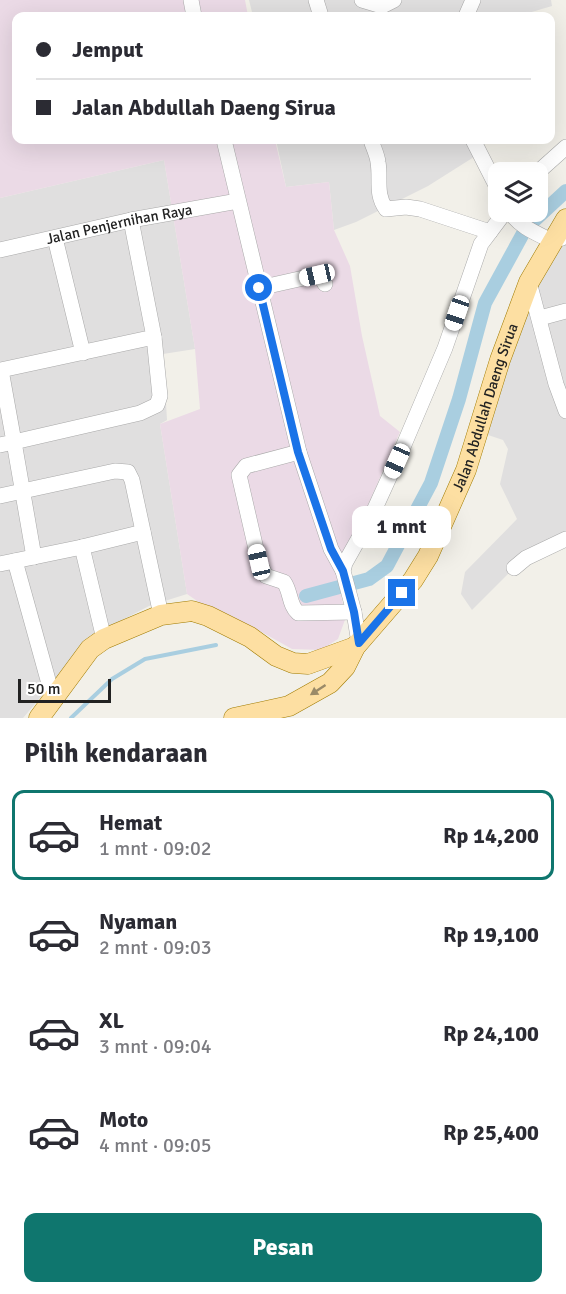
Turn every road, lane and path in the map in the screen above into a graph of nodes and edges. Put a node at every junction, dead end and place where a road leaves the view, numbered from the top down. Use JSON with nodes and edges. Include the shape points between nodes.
{"nodes":[{"id":1,"x":362,"y":0,"type":"edge"},
{"id":2,"x":394,"y":0,"type":"edge"},
{"id":3,"x":225,"y":144,"type":"edge"},
{"id":4,"x":372,"y":144,"type":"edge"},
{"id":5,"x":475,"y":144,"type":"edge"},
{"id":6,"x":566,"y":147,"type":"edge"},
{"id":7,"x":548,"y":163,"type":"edge"},
{"id":8,"x":488,"y":169,"type":"edge"},
{"id":9,"x":238,"y":201,"type":"junction"},
{"id":10,"x":566,"y":219,"type":"edge"},
{"id":11,"x":130,"y":220,"type":"junction"},
{"id":12,"x":507,"y":222,"type":"edge"},
{"id":13,"x":523,"y":222,"type":"edge"},
{"id":14,"x":490,"y":232,"type":"junction"},
{"id":15,"x":55,"y":238,"type":"junction"},
{"id":16,"x":559,"y":239,"type":"edge"},
{"id":17,"x":0,"y":250,"type":"edge"},
{"id":18,"x":529,"y":282,"type":"junction"},
{"id":19,"x":325,"y":284,"type":"dead end"},
{"id":20,"x":259,"y":288,"type":"junction"},
{"id":21,"x":566,"y":312,"type":"edge"},
{"id":22,"x":540,"y":318,"type":"junction"},
{"id":23,"x":154,"y":337,"type":"junction"},
{"id":24,"x":83,"y":353,"type":"junction"},
{"id":25,"x":1,"y":366,"type":"edge"},
{"id":26,"x":561,"y":384,"type":"edge"},
{"id":27,"x":566,"y":411,"type":"edge"},
{"id":28,"x":7,"y":444,"type":"edge"},
{"id":29,"x":298,"y":452,"type":"junction"},
{"id":30,"x":23,"y":491,"type":"junction"},
{"id":31,"x":0,"y":496,"type":"edge"},
{"id":32,"x":143,"y":532,"type":"junction"},
{"id":33,"x":566,"y":539,"type":"edge"},
{"id":34,"x":82,"y":547,"type":"junction"},
{"id":35,"x":34,"y":557,"type":"junction"},
{"id":36,"x":8,"y":563,"type":"edge"},
{"id":37,"x":514,"y":568,"type":"dead end"},
{"id":38,"x":343,"y":574,"type":"junction"},
{"id":39,"x":353,"y":605,"type":"junction"},
{"id":40,"x":160,"y":615,"type":"junction"},
{"id":41,"x":104,"y":639,"type":"junction"},
{"id":42,"x":357,"y":645,"type":"junction"},
{"id":43,"x":53,"y":698,"type":"junction"},
{"id":44,"x":39,"y":718,"type":"edge"},
{"id":45,"x":234,"y":718,"type":"edge"}],
"edges":[{"from":1,"to":2,"type":"street","via":[[382,6]]},
{"from":3,"to":9,"type":"street"},
{"from":4,"to":14,"type":"street","via":[[379,164],[379,190],[386,208],[414,207]]},
{"from":5,"to":8,"type":"street"},
{"from":6,"to":7,"type":"street"},
{"from":9,"to":11,"type":"street","name":"Jalan Penjernihan Raya"},
{"from":9,"to":20,"type":"street"},
{"from":10,"to":16,"type":"main road","name":"Jalan Abdullah Daeng Sirua"},
{"from":11,"to":15,"type":"street","name":"Jalan Penjernihan Raya"},
{"from":11,"to":23,"type":"street"},
{"from":12,"to":14,"type":"street"},
{"from":13,"to":16,"type":"street"},
{"from":14,"to":38,"type":"street","via":[[481,244],[445,348],[403,447]]},
{"from":15,"to":17,"type":"street","name":"Jalan Penjernihan Raya"},
{"from":15,"to":24,"type":"street"},
{"from":16,"to":18,"type":"main road","name":"Jalan Abdullah Daeng Sirua"},
{"from":18,"to":22,"type":"street"},
{"from":18,"to":42,"type":"main road","name":"Jalan Abdullah Daeng Sirua","via":[[466,470],[428,556],[413,580]]},
{"from":19,"to":20,"type":"street","via":[[317,275]]},
{"from":20,"to":29,"type":"street"},
{"from":21,"to":22,"type":"street"},
{"from":22,"to":26,"type":"street"},
{"from":23,"to":24,"type":"street"},
{"from":23,"to":28,"type":"street","via":[[160,396],[157,405],[140,413]]},
{"from":24,"to":25,"type":"street"},
{"from":25,"to":28,"type":"street"},
{"from":26,"to":27,"type":"street"},
{"from":28,"to":30,"type":"street"},
{"from":29,"to":38,"type":"street"},
{"from":29,"to":39,"type":"street","via":[[246,466],[239,475],[262,572],[284,582],[292,607],[300,614]]},
{"from":30,"to":31,"type":"street"},
{"from":30,"to":32,"type":"street","via":[[116,471],[128,472]]},
{"from":30,"to":35,"type":"street"},
{"from":32,"to":34,"type":"street"},
{"from":32,"to":40,"type":"street"},
{"from":33,"to":37,"type":"street"},
{"from":34,"to":35,"type":"street"},
{"from":34,"to":41,"type":"street"},
{"from":35,"to":36,"type":"street"},
{"from":36,"to":43,"type":"street"},
{"from":38,"to":39,"type":"street"},
{"from":39,"to":42,"type":"street"},
{"from":40,"to":41,"type":"main road"},
{"from":40,"to":42,"type":"main road","via":[[192,611],[208,616],[293,663],[308,664]]},
{"from":41,"to":43,"type":"main road","via":[[85,655]]},
{"from":42,"to":45,"type":"main road","name":"Jalan Abdullah Daeng Sirua","one_way":true,"via":[[337,677],[308,697],[289,706]]},
{"from":43,"to":44,"type":"main road"}]}
